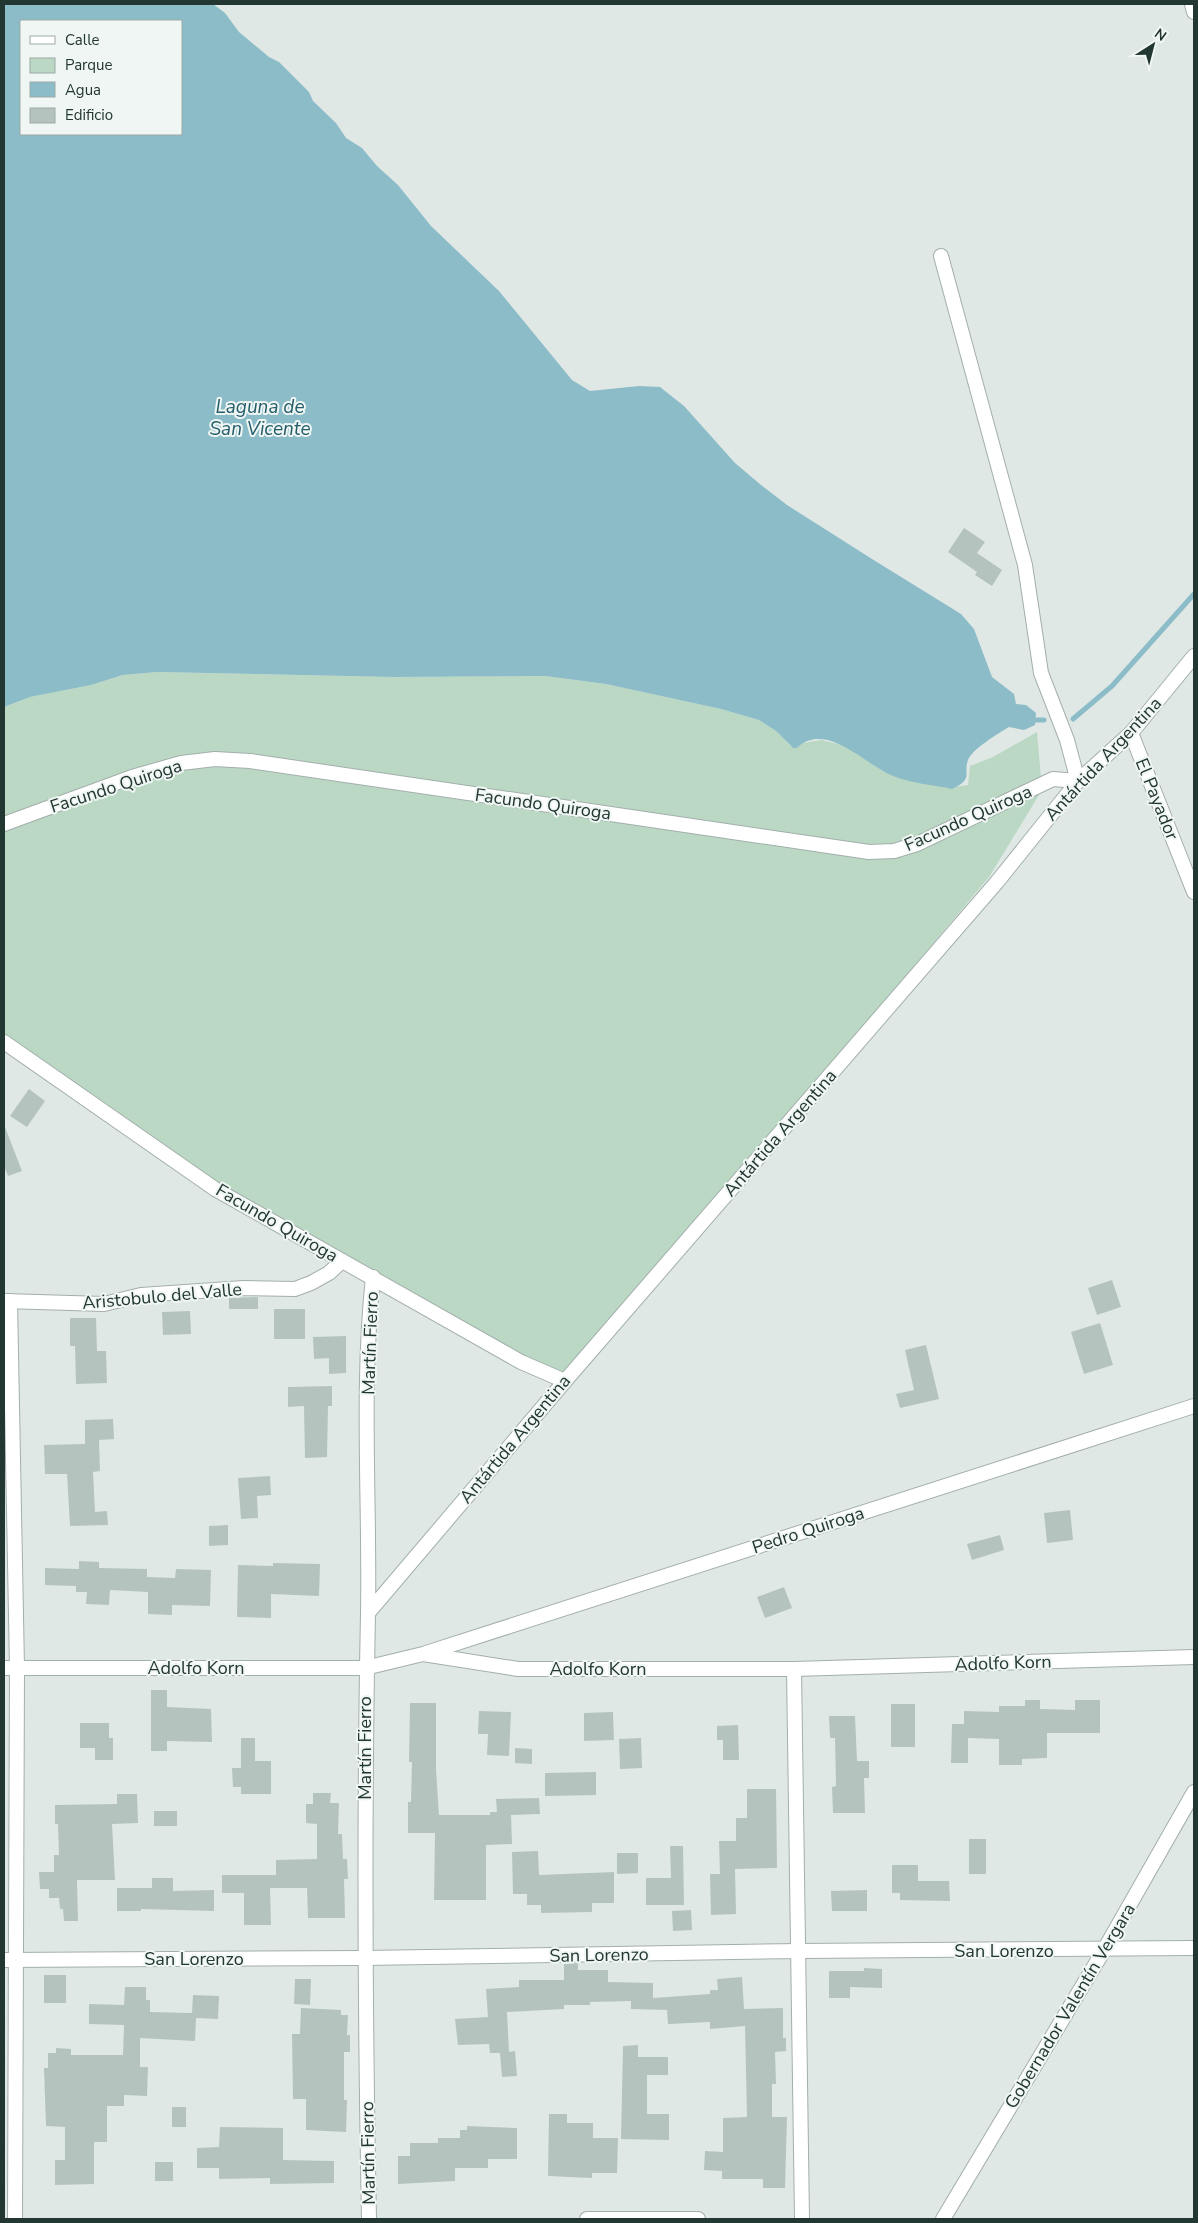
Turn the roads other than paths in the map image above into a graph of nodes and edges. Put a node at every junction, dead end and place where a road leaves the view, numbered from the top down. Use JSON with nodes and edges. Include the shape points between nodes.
{"nodes":[{"id":1,"x":1192,"y":4,"type":"edge"},
{"id":2,"x":1194,"y":12,"type":"edge"},
{"id":3,"x":941,"y":256,"type":"dead end"},
{"id":4,"x":1194,"y":656,"type":"edge"},
{"id":5,"x":1130,"y":733,"type":"junction"},
{"id":6,"x":1078,"y":781,"type":"junction"},
{"id":7,"x":4,"y":824,"type":"edge"},
{"id":8,"x":1194,"y":892,"type":"edge"},
{"id":9,"x":4,"y":1042,"type":"edge"},
{"id":10,"x":342,"y":1261,"type":"junction"},
{"id":11,"x":373,"y":1277,"type":"junction"},
{"id":12,"x":7,"y":1301,"type":"edge"},
{"id":13,"x":565,"y":1381,"type":"junction"},
{"id":14,"x":1194,"y":1406,"type":"edge"},
{"id":15,"x":368,"y":1613,"type":"junction"},
{"id":16,"x":423,"y":1654,"type":"junction"},
{"id":17,"x":1194,"y":1657,"type":"edge"},
{"id":18,"x":10,"y":1668,"type":"edge"},
{"id":19,"x":366,"y":1668,"type":"junction"},
{"id":20,"x":794,"y":1669,"type":"junction"},
{"id":21,"x":1194,"y":1792,"type":"edge"},
{"id":22,"x":1194,"y":1948,"type":"edge"},
{"id":23,"x":1104,"y":1950,"type":"junction"},
{"id":24,"x":800,"y":1951,"type":"junction"},
{"id":25,"x":364,"y":1958,"type":"junction"},
{"id":26,"x":11,"y":1960,"type":"edge"},
{"id":27,"x":643,"y":2218,"type":"edge"},
{"id":28,"x":16,"y":2219,"type":"edge"},
{"id":29,"x":369,"y":2219,"type":"edge"},
{"id":30,"x":586,"y":2219,"type":"edge"},
{"id":31,"x":698,"y":2219,"type":"edge"},
{"id":32,"x":802,"y":2219,"type":"edge"},
{"id":33,"x":943,"y":2219,"type":"edge"}],
"edges":[{"from":1,"to":2,"type":"street"},
{"from":3,"to":6,"type":"street","via":[[1025,564],[1041,673],[1067,740]]},
{"from":4,"to":5,"type":"street","name":"Antártida Argentina"},
{"from":5,"to":6,"type":"street","name":"Antártida Argentina"},
{"from":5,"to":8,"type":"street","name":"El Payador"},
{"from":6,"to":7,"type":"street","name":"Facundo Quiroga","via":[[1053,779],[917,844],[886,852],[215,758],[181,763],[132,777]]},
{"from":6,"to":13,"type":"street","name":"Antártida Argentina","via":[[991,889]]},
{"from":9,"to":10,"type":"street","name":"Facundo Quiroga","via":[[215,1189]]},
{"from":10,"to":11,"type":"street","name":"Facundo Quiroga"},
{"from":10,"to":12,"type":"street","name":"Aristobulo del Valle","via":[[329,1272],[295,1289],[244,1288],[141,1295],[104,1304]]},
{"from":11,"to":13,"type":"street","name":"Facundo Quiroga","via":[[521,1362]]},
{"from":11,"to":15,"type":"street","name":"Martín Fierro","via":[[367,1332]]},
{"from":12,"to":18,"type":"street"},
{"from":13,"to":15,"type":"street","name":"Antártida Argentina"},
{"from":14,"to":16,"type":"street","name":"Pedro Quiroga"},
{"from":15,"to":19,"type":"street","name":"Martín Fierro"},
{"from":16,"to":19,"type":"street","name":"Adolfo Korn"},
{"from":16,"to":20,"type":"street","name":"Adolfo Korn","via":[[518,1669]]},
{"from":17,"to":20,"type":"street","name":"Adolfo Korn"},
{"from":18,"to":19,"type":"street","name":"Adolfo Korn"},
{"from":18,"to":26,"type":"street"},
{"from":19,"to":25,"type":"street","name":"Martín Fierro"},
{"from":20,"to":24,"type":"street"},
{"from":21,"to":23,"type":"street","name":"Gobernador Valentín Vergara"},
{"from":22,"to":23,"type":"street","name":"San Lorenzo"},
{"from":23,"to":24,"type":"street","name":"San Lorenzo"},
{"from":23,"to":33,"type":"street","name":"Gobernador Valentín Vergara"},
{"from":24,"to":25,"type":"street","name":"San Lorenzo"},
{"from":24,"to":32,"type":"street"},
{"from":25,"to":26,"type":"street","name":"San Lorenzo"},
{"from":25,"to":29,"type":"street","name":"Martín Fierro"},
{"from":26,"to":28,"type":"street"},
{"from":27,"to":30,"type":"street"},
{"from":27,"to":31,"type":"street"}]}
